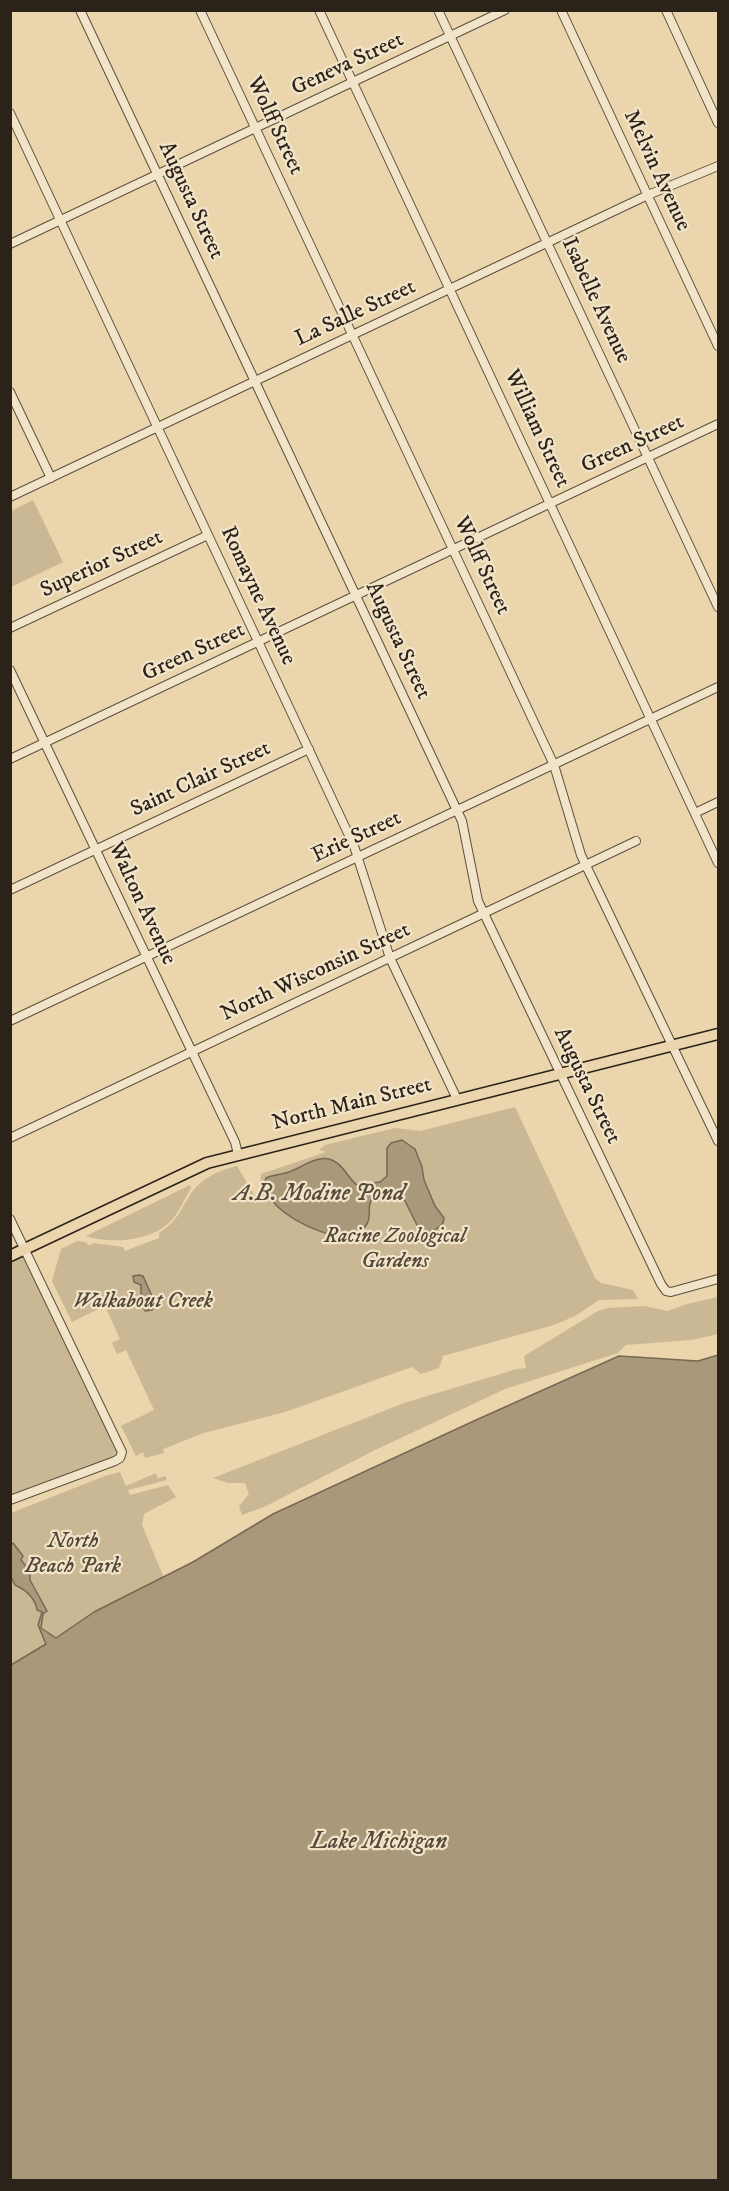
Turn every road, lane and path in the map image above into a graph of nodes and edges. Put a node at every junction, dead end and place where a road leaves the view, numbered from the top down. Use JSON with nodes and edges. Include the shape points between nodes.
{"nodes":[{"id":1,"x":81,"y":10,"type":"edge"},
{"id":2,"x":200,"y":10,"type":"edge"},
{"id":3,"x":319,"y":10,"type":"edge"},
{"id":4,"x":438,"y":10,"type":"edge"},
{"id":5,"x":505,"y":10,"type":"edge"},
{"id":6,"x":561,"y":10,"type":"edge"},
{"id":7,"x":666,"y":10,"type":"edge"},
{"id":8,"x":450,"y":37,"type":"junction"},
{"id":9,"x":353,"y":83,"type":"junction"},
{"id":10,"x":10,"y":113,"type":"edge"},
{"id":11,"x":718,"y":123,"type":"edge"},
{"id":12,"x":256,"y":129,"type":"junction"},
{"id":13,"x":718,"y":166,"type":"edge"},
{"id":14,"x":158,"y":175,"type":"junction"},
{"id":15,"x":648,"y":195,"type":"junction"},
{"id":16,"x":61,"y":221,"type":"junction"},
{"id":17,"x":548,"y":243,"type":"junction"},
{"id":18,"x":10,"y":244,"type":"edge"},
{"id":19,"x":450,"y":289,"type":"junction"},
{"id":20,"x":353,"y":335,"type":"junction"},
{"id":21,"x":718,"y":346,"type":"edge"},
{"id":22,"x":256,"y":381,"type":"junction"},
{"id":23,"x":10,"y":392,"type":"edge"},
{"id":24,"x":718,"y":424,"type":"edge"},
{"id":25,"x":158,"y":427,"type":"junction"},
{"id":26,"x":648,"y":458,"type":"junction"},
{"id":27,"x":51,"y":477,"type":"junction"},
{"id":28,"x":10,"y":497,"type":"edge"},
{"id":29,"x":551,"y":504,"type":"junction"},
{"id":30,"x":208,"y":535,"type":"junction"},
{"id":31,"x":453,"y":550,"type":"junction"},
{"id":32,"x":356,"y":596,"type":"junction"},
{"id":33,"x":718,"y":607,"type":"edge"},
{"id":34,"x":10,"y":628,"type":"edge"},
{"id":35,"x":259,"y":642,"type":"junction"},
{"id":36,"x":10,"y":670,"type":"edge"},
{"id":37,"x":718,"y":687,"type":"edge"},
{"id":38,"x":652,"y":718,"type":"junction"},
{"id":39,"x":45,"y":743,"type":"junction"},
{"id":40,"x":309,"y":749,"type":"junction"},
{"id":41,"x":10,"y":759,"type":"edge"},
{"id":42,"x":554,"y":765,"type":"junction"},
{"id":43,"x":718,"y":802,"type":"edge"},
{"id":44,"x":457,"y":811,"type":"junction"},
{"id":45,"x":695,"y":813,"type":"junction"},
{"id":46,"x":636,"y":841,"type":"dead end"},
{"id":47,"x":96,"y":850,"type":"junction"},
{"id":48,"x":359,"y":857,"type":"junction"},
{"id":49,"x":718,"y":863,"type":"edge"},
{"id":50,"x":586,"y":865,"type":"junction"},
{"id":51,"x":10,"y":890,"type":"edge"},
{"id":52,"x":483,"y":913,"type":"junction"},
{"id":53,"x":146,"y":957,"type":"junction"},
{"id":54,"x":390,"y":958,"type":"junction"},
{"id":55,"x":10,"y":1021,"type":"edge"},
{"id":56,"x":718,"y":1034,"type":"edge"},
{"id":57,"x":673,"y":1045,"type":"junction"},
{"id":58,"x":192,"y":1052,"type":"junction"},
{"id":59,"x":560,"y":1074,"type":"junction"},
{"id":60,"x":457,"y":1099,"type":"junction"},
{"id":61,"x":10,"y":1138,"type":"edge"},
{"id":62,"x":718,"y":1141,"type":"edge"},
{"id":63,"x":238,"y":1154,"type":"junction"},
{"id":64,"x":10,"y":1219,"type":"edge"},
{"id":65,"x":25,"y":1249,"type":"junction"},
{"id":66,"x":10,"y":1256,"type":"edge"},
{"id":67,"x":718,"y":1279,"type":"edge"},
{"id":68,"x":10,"y":1500,"type":"edge"}],
"edges":[{"from":1,"to":14,"type":"street","name":"Augusta Street"},
{"from":2,"to":12,"type":"street","name":"Wolff Street"},
{"from":3,"to":9,"type":"street","name":"William Street"},
{"from":4,"to":8,"type":"street","name":"Isabelle Avenue"},
{"from":5,"to":8,"type":"street","name":"Geneva Street"},
{"from":6,"to":15,"type":"street","name":"Melvin Avenue"},
{"from":7,"to":11,"type":"street"},
{"from":8,"to":9,"type":"street","name":"Geneva Street"},
{"from":8,"to":17,"type":"street","name":"Isabelle Avenue"},
{"from":9,"to":12,"type":"street","name":"Geneva Street"},
{"from":9,"to":19,"type":"street","name":"William Street"},
{"from":10,"to":16,"type":"street","name":"Romayne Avenue"},
{"from":12,"to":14,"type":"street","name":"Geneva Street"},
{"from":12,"to":20,"type":"street","name":"Wolff Street"},
{"from":13,"to":15,"type":"street","name":"La Salle Street"},
{"from":14,"to":16,"type":"street","name":"Geneva Street"},
{"from":14,"to":22,"type":"street","name":"Augusta Street"},
{"from":15,"to":17,"type":"street","name":"La Salle Street"},
{"from":15,"to":21,"type":"street","name":"Melvin Avenue"},
{"from":16,"to":18,"type":"street","name":"Geneva Street"},
{"from":16,"to":25,"type":"street","name":"Romayne Avenue"},
{"from":17,"to":19,"type":"street","name":"La Salle Street"},
{"from":17,"to":26,"type":"street","name":"Isabelle Avenue"},
{"from":19,"to":20,"type":"street","name":"La Salle Street"},
{"from":19,"to":29,"type":"street","name":"William Street"},
{"from":20,"to":22,"type":"street","name":"La Salle Street"},
{"from":20,"to":31,"type":"street","name":"Wolff Street"},
{"from":22,"to":25,"type":"street","name":"La Salle Street"},
{"from":22,"to":32,"type":"street","name":"Augusta Street"},
{"from":23,"to":27,"type":"street"},
{"from":24,"to":26,"type":"street","name":"Green Street"},
{"from":25,"to":27,"type":"street","name":"La Salle Street"},
{"from":25,"to":30,"type":"street","name":"Romayne Avenue"},
{"from":26,"to":29,"type":"street","name":"Green Street"},
{"from":26,"to":33,"type":"street","name":"Isabelle Avenue"},
{"from":27,"to":28,"type":"street","name":"La Salle Street"},
{"from":29,"to":31,"type":"street","name":"Green Street"},
{"from":29,"to":38,"type":"street","name":"William Street"},
{"from":30,"to":34,"type":"street","name":"Superior Street"},
{"from":30,"to":35,"type":"street","name":"Romayne Avenue"},
{"from":31,"to":32,"type":"street","name":"Green Street"},
{"from":31,"to":42,"type":"street","name":"Wolff Street"},
{"from":32,"to":35,"type":"street","name":"Green Street"},
{"from":32,"to":44,"type":"street","name":"Augusta Street"},
{"from":35,"to":39,"type":"street","name":"Green Street"},
{"from":35,"to":40,"type":"street","name":"Romayne Avenue"},
{"from":36,"to":39,"type":"street","name":"Walton Avenue"},
{"from":37,"to":38,"type":"street","name":"Erie Street"},
{"from":38,"to":42,"type":"street","name":"Erie Street"},
{"from":38,"to":45,"type":"street","name":"William Street"},
{"from":39,"to":41,"type":"street","name":"Green Street"},
{"from":39,"to":47,"type":"street","name":"Walton Avenue"},
{"from":40,"to":47,"type":"street","name":"Saint Clair Street"},
{"from":40,"to":48,"type":"street","name":"Romayne Avenue"},
{"from":42,"to":44,"type":"street","name":"Erie Street"},
{"from":42,"to":50,"type":"street","name":"Wolff Street"},
{"from":43,"to":45,"type":"street"},
{"from":44,"to":48,"type":"street","name":"Erie Street"},
{"from":44,"to":52,"type":"street","name":"Augusta Street"},
{"from":45,"to":49,"type":"street","name":"William Street"},
{"from":46,"to":50,"type":"street","name":"North Wisconsin Street"},
{"from":47,"to":51,"type":"street","name":"Saint Clair Street"},
{"from":47,"to":53,"type":"street","name":"Walton Avenue"},
{"from":48,"to":53,"type":"street","name":"Erie Street"},
{"from":48,"to":54,"type":"street","name":"Romayne Avenue"},
{"from":50,"to":52,"type":"street","name":"North Wisconsin Street"},
{"from":50,"to":57,"type":"street","name":"Wolff Street"},
{"from":52,"to":54,"type":"street","name":"North Wisconsin Street"},
{"from":52,"to":59,"type":"street","name":"Augusta Street"},
{"from":53,"to":55,"type":"street","name":"Erie Street"},
{"from":53,"to":58,"type":"street","name":"Walton Avenue"},
{"from":54,"to":58,"type":"street","name":"North Wisconsin Street"},
{"from":54,"to":60,"type":"street","name":"Romayne Avenue"},
{"from":56,"to":57,"type":"main road","name":"North Main Street"},
{"from":57,"to":59,"type":"main road","name":"North Main Street"},
{"from":57,"to":62,"type":"street","name":"Wolff Street"},
{"from":58,"to":61,"type":"street","name":"North Wisconsin Street"},
{"from":58,"to":63,"type":"street","name":"Walton Avenue"},
{"from":59,"to":60,"type":"main road","name":"North Main Street"},
{"from":59,"to":67,"type":"street","name":"Augusta Street","via":[[666,1291]]},
{"from":60,"to":63,"type":"main road","name":"North Main Street"},
{"from":63,"to":65,"type":"main road","name":"North Main Street","via":[[193,1168]]},
{"from":64,"to":65,"type":"street"},
{"from":65,"to":66,"type":"main road","name":"North Main Street"},
{"from":65,"to":68,"type":"street","via":[[121,1455],[115,1461]]}]}
